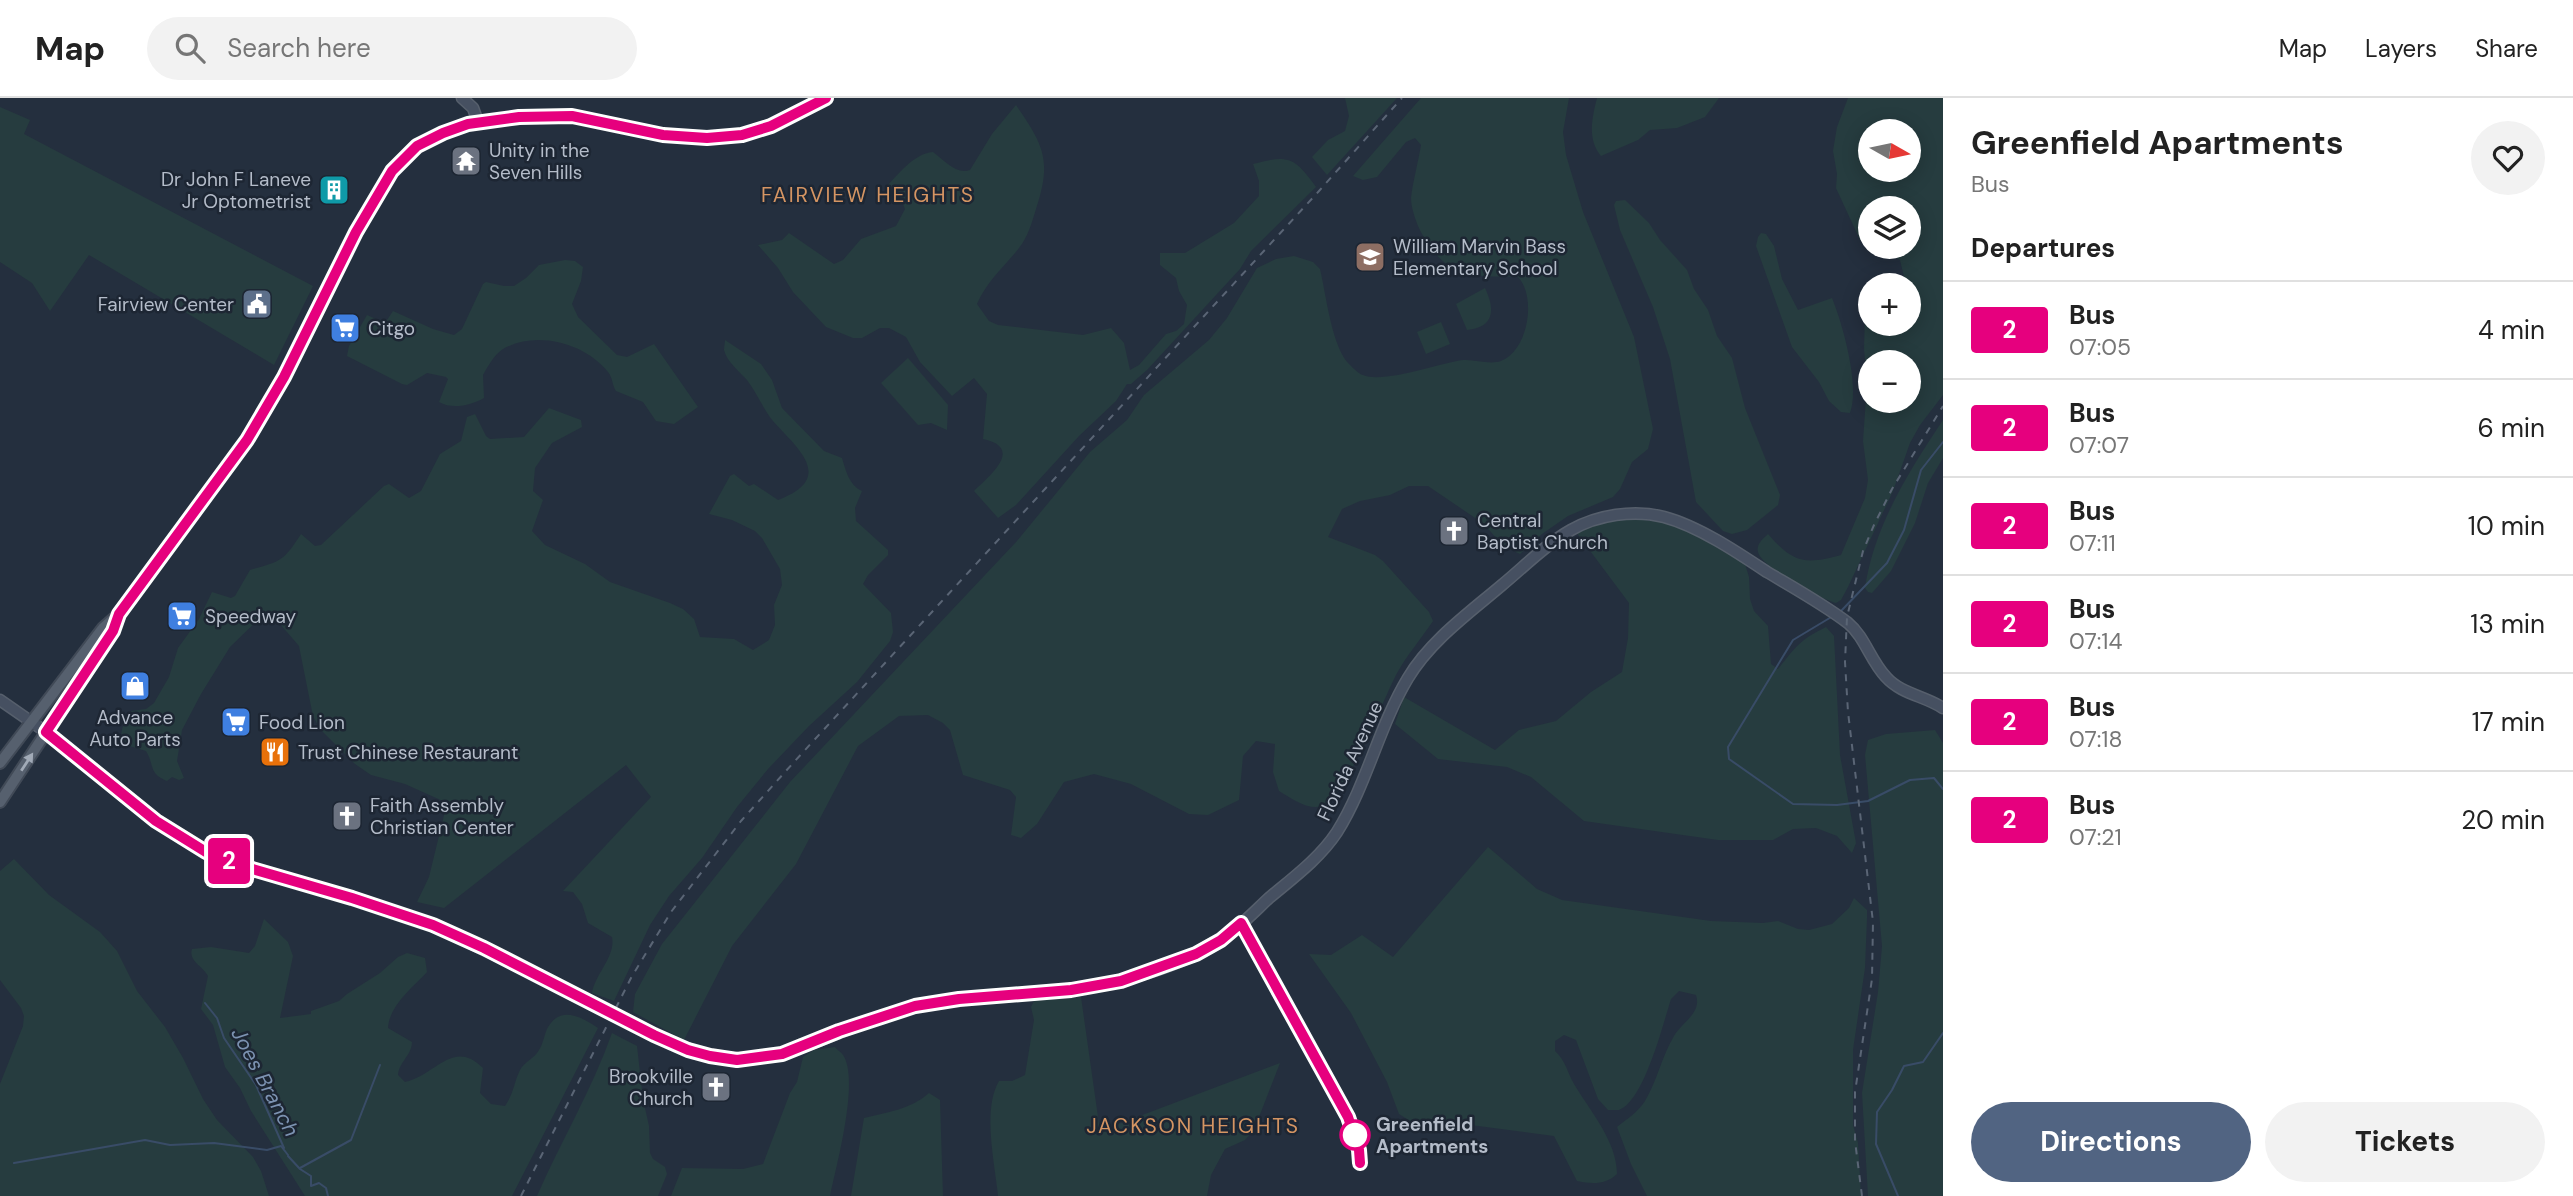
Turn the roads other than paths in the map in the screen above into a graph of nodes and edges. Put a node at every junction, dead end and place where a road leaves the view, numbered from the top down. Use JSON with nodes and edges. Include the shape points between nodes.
{"nodes":[{"id":1,"x":462,"y":98,"type":"edge"},
{"id":2,"x":826,"y":98,"type":"edge"},
{"id":3,"x":478,"y":122,"type":"junction"},
{"id":4,"x":119,"y":614,"type":"junction"},
{"id":5,"x":0,"y":699,"type":"edge"},
{"id":6,"x":1943,"y":708,"type":"edge"},
{"id":7,"x":33,"y":723,"type":"junction"},
{"id":8,"x":46,"y":732,"type":"junction"},
{"id":9,"x":0,"y":763,"type":"edge"},
{"id":10,"x":0,"y":802,"type":"edge"}],
"edges":[{"from":1,"to":3,"type":"main road","via":[[473,108]]},
{"from":2,"to":3,"type":"main road","via":[[771,126],[742,135],[707,138],[663,135],[572,116]]},
{"from":3,"to":4,"type":"main road","via":[[426,141],[392,171],[247,440]]},
{"from":4,"to":7,"type":"main road","via":[[103,628]]},
{"from":4,"to":8,"type":"main road","via":[[113,631]]},
{"from":5,"to":7,"type":"main road","name":"Florida Avenue"},
{"from":6,"to":8,"type":"main road","name":"Florida Avenue","bridge":true,"via":[[1895,685],[1875,663],[1858,633],[1835,613],[1734,551],[1666,517],[1622,514],[1596,519],[1555,541],[1424,654],[1407,679],[1351,805],[1325,849],[1221,940],[1196,954],[1097,986],[915,1006],[782,1054],[737,1060],[674,1045],[433,925],[206,852],[156,821]]},
{"from":7,"to":8,"type":"main road","name":"Florida Avenue"},
{"from":7,"to":9,"type":"main road"},
{"from":10,"to":8,"type":"main road","one_way":true}]}
